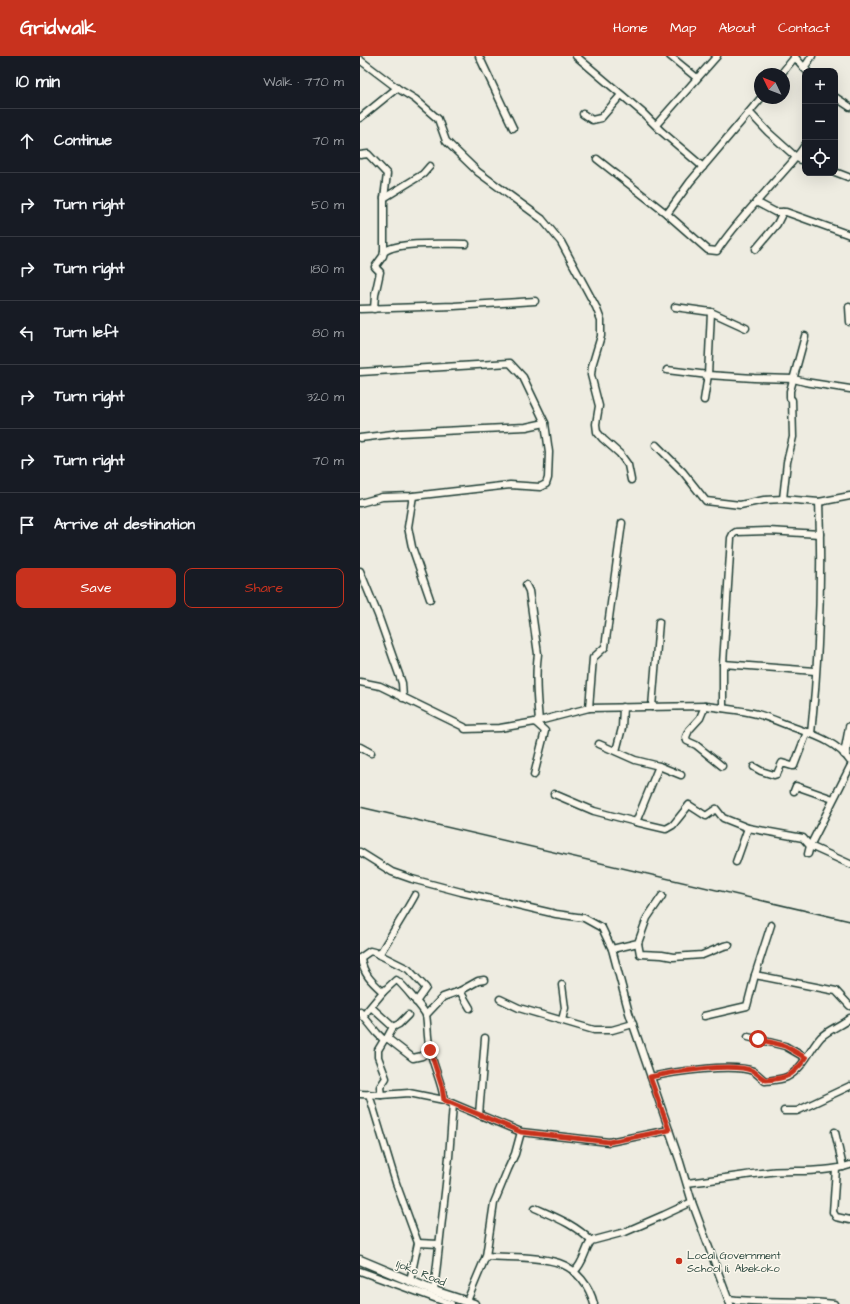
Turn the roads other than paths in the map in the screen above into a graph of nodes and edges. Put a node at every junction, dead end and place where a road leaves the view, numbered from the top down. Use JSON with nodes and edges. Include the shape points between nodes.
{"nodes":[{"id":1,"x":480,"y":56,"type":"edge"},
{"id":2,"x":576,"y":56,"type":"edge"},
{"id":3,"x":670,"y":56,"type":"edge"},
{"id":4,"x":717,"y":56,"type":"edge"},
{"id":5,"x":812,"y":56,"type":"edge"},
{"id":6,"x":795,"y":57,"type":"edge"},
{"id":7,"x":360,"y":60,"type":"edge"},
{"id":8,"x":786,"y":68,"type":"edge"},
{"id":9,"x":805,"y":68,"type":"edge"},
{"id":10,"x":806,"y":68,"type":"edge"},
{"id":11,"x":697,"y":78,"type":"junction"},
{"id":12,"x":397,"y":88,"type":"junction"},
{"id":13,"x":621,"y":95,"type":"junction"},
{"id":14,"x":838,"y":99,"type":"edge"},
{"id":15,"x":757,"y":104,"type":"edge"},
{"id":16,"x":850,"y":107,"type":"edge"},
{"id":17,"x":750,"y":113,"type":"junction"},
{"id":18,"x":583,"y":114,"type":"dead end"},
{"id":19,"x":360,"y":118,"type":"edge"},
{"id":20,"x":656,"y":125,"type":"junction"},
{"id":21,"x":512,"y":128,"type":"dead end"},
{"id":22,"x":802,"y":150,"type":"edge"},
{"id":23,"x":360,"y":155,"type":"edge"},
{"id":24,"x":597,"y":158,"type":"dead end"},
{"id":25,"x":797,"y":158,"type":"junction"},
{"id":26,"x":802,"y":159,"type":"edge"},
{"id":27,"x":430,"y":166,"type":"dead end"},
{"id":28,"x":703,"y":166,"type":"junction"},
{"id":29,"x":838,"y":173,"type":"edge"},
{"id":30,"x":848,"y":177,"type":"dead end"},
{"id":31,"x":384,"y":198,"type":"junction"},
{"id":32,"x":756,"y":202,"type":"junction"},
{"id":33,"x":783,"y":212,"type":"junction"},
{"id":34,"x":668,"y":214,"type":"junction"},
{"id":35,"x":850,"y":235,"type":"edge"},
{"id":36,"x":466,"y":244,"type":"dead end"},
{"id":37,"x":385,"y":249,"type":"junction"},
{"id":38,"x":756,"y":249,"type":"dead end"},
{"id":39,"x":535,"y":301,"type":"dead end"},
{"id":40,"x":675,"y":307,"type":"dead end"},
{"id":41,"x":849,"y":307,"type":"dead end"},
{"id":42,"x":360,"y":309,"type":"edge"},
{"id":43,"x":374,"y":309,"type":"junction"},
{"id":44,"x":711,"y":312,"type":"junction"},
{"id":45,"x":850,"y":322,"type":"edge"},
{"id":46,"x":746,"y":328,"type":"dead end"},
{"id":47,"x":805,"y":336,"type":"dead end"},
{"id":48,"x":667,"y":370,"type":"dead end"},
{"id":49,"x":360,"y":372,"type":"edge"},
{"id":50,"x":708,"y":375,"type":"junction"},
{"id":51,"x":794,"y":378,"type":"junction"},
{"id":52,"x":850,"y":389,"type":"edge"},
{"id":53,"x":704,"y":400,"type":"dead end"},
{"id":54,"x":545,"y":423,"type":"junction"},
{"id":55,"x":360,"y":438,"type":"edge"},
{"id":56,"x":656,"y":444,"type":"dead end"},
{"id":57,"x":631,"y":480,"type":"dead end"},
{"id":58,"x":413,"y":496,"type":"junction"},
{"id":59,"x":850,"y":496,"type":"edge"},
{"id":60,"x":783,"y":499,"type":"junction"},
{"id":61,"x":819,"y":502,"type":"junction"},
{"id":62,"x":360,"y":504,"type":"edge"},
{"id":63,"x":622,"y":524,"type":"dead end"},
{"id":64,"x":820,"y":534,"type":"junction"},
{"id":65,"x":360,"y":571,"type":"edge"},
{"id":66,"x":526,"y":585,"type":"dead end"},
{"id":67,"x":430,"y":600,"type":"dead end"},
{"id":68,"x":659,"y":622,"type":"dead end"},
{"id":69,"x":723,"y":664,"type":"junction"},
{"id":70,"x":815,"y":671,"type":"junction"},
{"id":71,"x":360,"y":679,"type":"edge"},
{"id":72,"x":360,"y":684,"type":"edge"},
{"id":73,"x":380,"y":686,"type":"junction"},
{"id":74,"x":403,"y":698,"type":"junction"},
{"id":75,"x":705,"y":706,"type":"junction"},
{"id":76,"x":623,"y":707,"type":"junction"},
{"id":77,"x":652,"y":707,"type":"junction"},
{"id":78,"x":589,"y":708,"type":"junction"},
{"id":79,"x":723,"y":708,"type":"junction"},
{"id":80,"x":537,"y":721,"type":"junction"},
{"id":81,"x":850,"y":727,"type":"edge"},
{"id":82,"x":809,"y":733,"type":"junction"},
{"id":83,"x":599,"y":744,"type":"dead end"},
{"id":84,"x":360,"y":747,"type":"edge"},
{"id":85,"x":616,"y":751,"type":"junction"},
{"id":86,"x":371,"y":752,"type":"dead end"},
{"id":87,"x":848,"y":757,"type":"edge"},
{"id":88,"x":659,"y":766,"type":"junction"},
{"id":89,"x":722,"y":766,"type":"dead end"},
{"id":90,"x":754,"y":767,"type":"dead end"},
{"id":91,"x":850,"y":767,"type":"edge"},
{"id":92,"x":534,"y":775,"type":"dead end"},
{"id":93,"x":681,"y":775,"type":"dead end"},
{"id":94,"x":794,"y":791,"type":"dead end"},
{"id":95,"x":554,"y":794,"type":"dead end"},
{"id":96,"x":833,"y":799,"type":"junction"},
{"id":97,"x":636,"y":822,"type":"junction"},
{"id":98,"x":748,"y":828,"type":"junction"},
{"id":99,"x":810,"y":846,"type":"junction"},
{"id":100,"x":360,"y":852,"type":"edge"},
{"id":101,"x":808,"y":854,"type":"dead end"},
{"id":102,"x":736,"y":862,"type":"dead end"},
{"id":103,"x":850,"y":864,"type":"edge"},
{"id":104,"x":415,"y":895,"type":"dead end"},
{"id":105,"x":662,"y":896,"type":"dead end"},
{"id":106,"x":771,"y":925,"type":"dead end"},
{"id":107,"x":638,"y":943,"type":"junction"},
{"id":108,"x":729,"y":945,"type":"dead end"},
{"id":109,"x":612,"y":949,"type":"junction"},
{"id":110,"x":379,"y":955,"type":"junction"},
{"id":111,"x":360,"y":958,"type":"edge"},
{"id":112,"x":754,"y":975,"type":"junction"},
{"id":113,"x":484,"y":980,"type":"dead end"},
{"id":114,"x":562,"y":985,"type":"dead end"},
{"id":115,"x":460,"y":991,"type":"junction"},
{"id":116,"x":383,"y":992,"type":"junction"},
{"id":117,"x":500,"y":999,"type":"dead end"},
{"id":118,"x":416,"y":1002,"type":"junction"},
{"id":119,"x":850,"y":1006,"type":"edge"},
{"id":120,"x":371,"y":1007,"type":"junction"},
{"id":121,"x":470,"y":1008,"type":"dead end"},
{"id":122,"x":362,"y":1014,"type":"edge"},
{"id":123,"x":408,"y":1015,"type":"dead end"},
{"id":124,"x":426,"y":1015,"type":"junction"},
{"id":125,"x":704,"y":1016,"type":"dead end"},
{"id":126,"x":850,"y":1018,"type":"edge"},
{"id":127,"x":562,"y":1020,"type":"junction"},
{"id":128,"x":633,"y":1024,"type":"junction"},
{"id":129,"x":393,"y":1027,"type":"junction"},
{"id":130,"x":748,"y":1037,"type":"dead end"},
{"id":131,"x":485,"y":1038,"type":"dead end"},
{"id":132,"x":385,"y":1039,"type":"junction"},
{"id":133,"x":430,"y":1050,"type":"junction"},
{"id":134,"x":806,"y":1058,"type":"junction"},
{"id":135,"x":650,"y":1077,"type":"junction"},
{"id":136,"x":850,"y":1086,"type":"edge"},
{"id":137,"x":360,"y":1094,"type":"edge"},
{"id":138,"x":369,"y":1094,"type":"junction"},
{"id":139,"x":381,"y":1095,"type":"junction"},
{"id":140,"x":444,"y":1100,"type":"junction"},
{"id":141,"x":453,"y":1104,"type":"junction"},
{"id":142,"x":784,"y":1111,"type":"dead end"},
{"id":143,"x":479,"y":1114,"type":"junction"},
{"id":144,"x":669,"y":1130,"type":"junction"},
{"id":145,"x":521,"y":1132,"type":"junction"},
{"id":146,"x":835,"y":1132,"type":"dead end"},
{"id":147,"x":850,"y":1165,"type":"edge"},
{"id":148,"x":843,"y":1167,"type":"junction"},
{"id":149,"x":836,"y":1169,"type":"junction"},
{"id":150,"x":687,"y":1183,"type":"junction"},
{"id":151,"x":692,"y":1202,"type":"junction"},
{"id":152,"x":535,"y":1208,"type":"dead end"},
{"id":153,"x":850,"y":1220,"type":"edge"},
{"id":154,"x":591,"y":1242,"type":"junction"},
{"id":155,"x":418,"y":1243,"type":"junction"},
{"id":156,"x":439,"y":1244,"type":"junction"},
{"id":157,"x":486,"y":1256,"type":"junction"},
{"id":158,"x":360,"y":1260,"type":"edge"},
{"id":159,"x":360,"y":1271,"type":"edge"},
{"id":160,"x":574,"y":1272,"type":"junction"},
{"id":161,"x":410,"y":1281,"type":"junction"},
{"id":162,"x":434,"y":1291,"type":"junction"},
{"id":163,"x":730,"y":1302,"type":"edge"},
{"id":164,"x":471,"y":1303,"type":"edge"},
{"id":165,"x":451,"y":1304,"type":"edge"},
{"id":166,"x":594,"y":1304,"type":"edge"},
{"id":167,"x":834,"y":1304,"type":"edge"}],
"edges":[{"from":1,"to":21,"type":"street"},
{"from":2,"to":13,"type":"street"},
{"from":3,"to":11,"type":"street"},
{"from":4,"to":11,"type":"street"},
{"from":5,"to":10,"type":"street"},
{"from":6,"to":8,"type":"street"},
{"from":6,"to":9,"type":"street"},
{"from":7,"to":12,"type":"street"},
{"from":11,"to":20,"type":"street"},
{"from":12,"to":19,"type":"street"},
{"from":12,"to":57,"type":"street","via":[[415,99],[438,119],[446,141],[478,172],[542,219],[561,242],[601,320],[601,336],[591,375],[599,406],[597,432],[628,465]]},
{"from":13,"to":18,"type":"street","via":[[601,118],[592,120]]},
{"from":13,"to":20,"type":"street"},
{"from":14,"to":16,"type":"street"},
{"from":15,"to":17,"type":"street"},
{"from":17,"to":25,"type":"street"},
{"from":17,"to":28,"type":"street"},
{"from":20,"to":28,"type":"street"},
{"from":22,"to":25,"type":"street"},
{"from":23,"to":31,"type":"street","via":[[368,154],[387,174]]},
{"from":24,"to":34,"type":"street"},
{"from":25,"to":26,"type":"street"},
{"from":25,"to":32,"type":"street"},
{"from":27,"to":31,"type":"street","via":[[423,174]]},
{"from":28,"to":34,"type":"street"},
{"from":29,"to":30,"type":"street"},
{"from":31,"to":37,"type":"street"},
{"from":32,"to":33,"type":"street","via":[[775,212]]},
{"from":32,"to":34,"type":"street","via":[[717,251],[708,250]]},
{"from":33,"to":35,"type":"street"},
{"from":33,"to":38,"type":"street"},
{"from":36,"to":37,"type":"street","via":[[414,245]]},
{"from":37,"to":43,"type":"street","via":[[375,267],[380,272]]},
{"from":39,"to":43,"type":"street"},
{"from":40,"to":44,"type":"street"},
{"from":41,"to":45,"type":"street"},
{"from":42,"to":43,"type":"street"},
{"from":44,"to":46,"type":"street"},
{"from":44,"to":50,"type":"street"},
{"from":47,"to":51,"type":"street"},
{"from":48,"to":50,"type":"street"},
{"from":49,"to":54,"type":"street","via":[[510,363],[523,377]]},
{"from":50,"to":51,"type":"street"},
{"from":50,"to":53,"type":"street"},
{"from":51,"to":52,"type":"street"},
{"from":51,"to":60,"type":"street","via":[[790,391],[793,437]]},
{"from":54,"to":55,"type":"street","via":[[526,427],[401,433]]},
{"from":54,"to":58,"type":"street","via":[[549,452],[546,484],[540,487],[510,485]]},
{"from":56,"to":60,"type":"street","via":[[706,501],[740,505]]},
{"from":58,"to":62,"type":"street","via":[[382,497]]},
{"from":58,"to":67,"type":"street","via":[[408,527]]},
{"from":59,"to":61,"type":"street"},
{"from":60,"to":61,"type":"street"},
{"from":61,"to":64,"type":"street"},
{"from":63,"to":78,"type":"street","via":[[605,647],[593,658]]},
{"from":64,"to":69,"type":"street","via":[[768,531],[733,534]]},
{"from":64,"to":70,"type":"street"},
{"from":65,"to":74,"type":"street","via":[[402,683]]},
{"from":66,"to":80,"type":"street","via":[[538,654]]},
{"from":68,"to":77,"type":"street"},
{"from":69,"to":70,"type":"street"},
{"from":69,"to":79,"type":"street"},
{"from":70,"to":82,"type":"street"},
{"from":71,"to":73,"type":"street"},
{"from":72,"to":73,"type":"street"},
{"from":73,"to":74,"type":"street"},
{"from":74,"to":80,"type":"street","via":[[464,727],[465,730],[500,728]]},
{"from":75,"to":77,"type":"street"},
{"from":75,"to":79,"type":"street"},
{"from":75,"to":89,"type":"street","via":[[700,718],[689,730],[687,741]]},
{"from":76,"to":77,"type":"street"},
{"from":76,"to":78,"type":"street"},
{"from":76,"to":85,"type":"street","via":[[622,728]]},
{"from":78,"to":80,"type":"street"},
{"from":79,"to":82,"type":"street","via":[[756,714]]},
{"from":80,"to":92,"type":"street","via":[[545,731]]},
{"from":81,"to":87,"type":"main road"},
{"from":82,"to":87,"type":"street","via":[[828,742]]},
{"from":82,"to":90,"type":"street","via":[[794,766],[782,763],[774,775]]},
{"from":83,"to":85,"type":"street"},
{"from":84,"to":86,"type":"street"},
{"from":85,"to":88,"type":"street","via":[[635,760]]},
{"from":88,"to":93,"type":"street"},
{"from":88,"to":97,"type":"street"},
{"from":91,"to":96,"type":"street"},
{"from":94,"to":96,"type":"street","via":[[796,786]]},
{"from":95,"to":97,"type":"street","via":[[594,811]]},
{"from":96,"to":99,"type":"street"},
{"from":97,"to":98,"type":"street","via":[[666,829],[673,825],[690,805],[706,816],[716,809],[723,818]]},
{"from":98,"to":99,"type":"street","via":[[802,838]]},
{"from":98,"to":102,"type":"street"},
{"from":99,"to":101,"type":"street"},
{"from":99,"to":103,"type":"street"},
{"from":100,"to":109,"type":"street","via":[[392,872],[412,879],[556,914],[584,918],[602,928]]},
{"from":104,"to":110,"type":"street"},
{"from":105,"to":107,"type":"street","via":[[647,918]]},
{"from":106,"to":112,"type":"street"},
{"from":107,"to":108,"type":"street","via":[[640,954],[673,957],[702,955]]},
{"from":107,"to":109,"type":"street"},
{"from":109,"to":128,"type":"street"},
{"from":110,"to":111,"type":"street","via":[[370,951]]},
{"from":110,"to":118,"type":"street","via":[[408,969],[425,986]]},
{"from":111,"to":116,"type":"street","via":[[365,973]]},
{"from":112,"to":119,"type":"street","via":[[836,991]]},
{"from":112,"to":125,"type":"street","via":[[747,1006]]},
{"from":113,"to":115,"type":"street"},
{"from":114,"to":127,"type":"street","via":[[565,1008]]},
{"from":115,"to":121,"type":"street"},
{"from":115,"to":124,"type":"street","via":[[443,997]]},
{"from":116,"to":118,"type":"street","via":[[396,980],[400,981]]},
{"from":116,"to":120,"type":"street"},
{"from":117,"to":127,"type":"street","via":[[519,1008]]},
{"from":118,"to":124,"type":"street"},
{"from":120,"to":122,"type":"street"},
{"from":120,"to":129,"type":"street"},
{"from":122,"to":132,"type":"street","via":[[376,1033]]},
{"from":123,"to":129,"type":"street"},
{"from":124,"to":133,"type":"street"},
{"from":126,"to":134,"type":"street","via":[[823,1035]]},
{"from":127,"to":128,"type":"street","via":[[594,1030],[612,1030]]},
{"from":128,"to":135,"type":"street"},
{"from":129,"to":132,"type":"street"},
{"from":130,"to":134,"type":"street","via":[[785,1046]]},
{"from":131,"to":143,"type":"street"},
{"from":132,"to":133,"type":"street","via":[[413,1058],[422,1056]]},
{"from":132,"to":139,"type":"street","via":[[378,1050],[386,1078],[380,1087]]},
{"from":133,"to":140,"type":"street"},
{"from":134,"to":135,"type":"street","via":[[788,1076],[778,1080],[766,1080],[746,1069],[729,1068]]},
{"from":135,"to":144,"type":"street"},
{"from":136,"to":142,"type":"street","via":[[797,1111]]},
{"from":137,"to":138,"type":"street"},
{"from":138,"to":139,"type":"street"},
{"from":138,"to":155,"type":"street","via":[[396,1183]]},
{"from":139,"to":140,"type":"street","via":[[408,1094]]},
{"from":140,"to":141,"type":"street"},
{"from":141,"to":143,"type":"street"},
{"from":141,"to":156,"type":"street"},
{"from":143,"to":145,"type":"street"},
{"from":144,"to":145,"type":"street","via":[[609,1142]]},
{"from":144,"to":150,"type":"street"},
{"from":145,"to":157,"type":"street","via":[[515,1154],[494,1203]]},
{"from":146,"to":148,"type":"street"},
{"from":147,"to":148,"type":"street"},
{"from":148,"to":149,"type":"street"},
{"from":149,"to":150,"type":"street","via":[[770,1172]]},
{"from":149,"to":153,"type":"street","via":[[833,1212],[836,1217]]},
{"from":150,"to":151,"type":"street"},
{"from":151,"to":154,"type":"street","via":[[625,1232]]},
{"from":151,"to":163,"type":"street"},
{"from":152,"to":154,"type":"street","via":[[565,1222],[583,1233]]},
{"from":154,"to":160,"type":"street","via":[[582,1262]]},
{"from":155,"to":156,"type":"street"},
{"from":155,"to":161,"type":"street"},
{"from":156,"to":162,"type":"street"},
{"from":157,"to":160,"type":"street","via":[[540,1259],[559,1263]]},
{"from":157,"to":164,"type":"street"},
{"from":158,"to":161,"type":"main road","name":"Ijoko Road"},
{"from":159,"to":165,"type":"street"},
{"from":160,"to":166,"type":"street","via":[[587,1286]]},
{"from":161,"to":162,"type":"main road","name":"Ijoko Road"},
{"from":162,"to":164,"type":"main road","name":"Ijoko Road"},
{"from":163,"to":167,"type":"street"}]}
